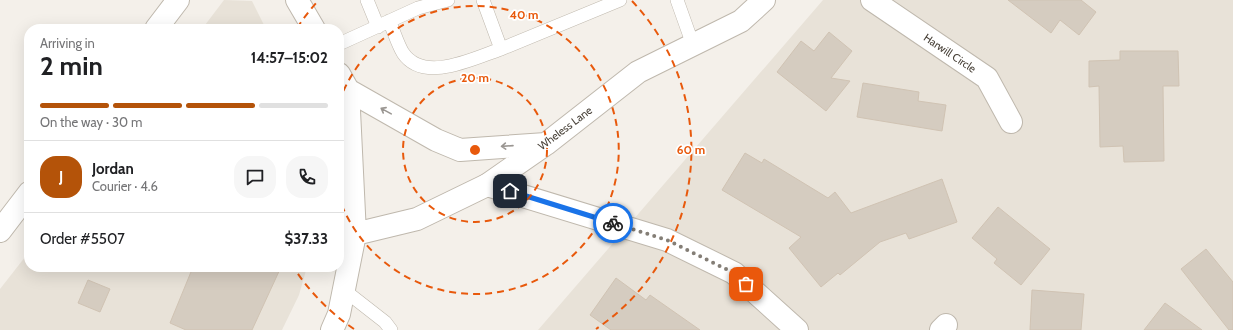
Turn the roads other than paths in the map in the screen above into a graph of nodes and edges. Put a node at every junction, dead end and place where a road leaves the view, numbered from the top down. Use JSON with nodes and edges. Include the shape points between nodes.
{"nodes":[{"id":1,"x":178,"y":0,"type":"edge"},
{"id":2,"x":297,"y":0,"type":"edge"},
{"id":3,"x":367,"y":0,"type":"edge"},
{"id":4,"x":448,"y":0,"type":"edge"},
{"id":5,"x":483,"y":0,"type":"edge"},
{"id":6,"x":620,"y":0,"type":"edge"},
{"id":7,"x":677,"y":0,"type":"edge"},
{"id":8,"x":764,"y":0,"type":"edge"},
{"id":9,"x":872,"y":0,"type":"edge"},
{"id":10,"x":160,"y":24,"type":"edge"},
{"id":11,"x":311,"y":24,"type":"edge"},
{"id":12,"x":383,"y":24,"type":"junction"},
{"id":13,"x":344,"y":42,"type":"edge"},
{"id":14,"x":693,"y":45,"type":"junction"},
{"id":15,"x":501,"y":48,"type":"junction"},
{"id":16,"x":344,"y":82,"type":"edge"},
{"id":17,"x":1011,"y":122,"type":"dead end"},
{"id":18,"x":546,"y":144,"type":"junction"},
{"id":19,"x":487,"y":185,"type":"junction"},
{"id":20,"x":24,"y":200,"type":"edge"},
{"id":21,"x":0,"y":231,"type":"edge"},
{"id":22,"x":355,"y":234,"type":"junction"},
{"id":23,"x":344,"y":266,"type":"edge"},
{"id":24,"x":344,"y":290,"type":"junction"},
{"id":25,"x":332,"y":330,"type":"edge"},
{"id":26,"x":391,"y":330,"type":"edge"},
{"id":27,"x":797,"y":330,"type":"edge"}],
"edges":[{"from":1,"to":10,"type":"street"},
{"from":2,"to":11,"type":"street"},
{"from":3,"to":12,"type":"lane"},
{"from":4,"to":12,"type":"lane","via":[[418,8]]},
{"from":5,"to":15,"type":"lane"},
{"from":6,"to":15,"type":"lane"},
{"from":7,"to":14,"type":"lane"},
{"from":8,"to":14,"type":"street","name":"Wheless Lane","via":[[741,21]]},
{"from":9,"to":17,"type":"street","name":"Harwill Circle","via":[[987,78]]},
{"from":12,"to":13,"type":"lane"},
{"from":12,"to":15,"type":"lane","via":[[415,64],[433,68],[450,66]]},
{"from":14,"to":18,"type":"street","name":"Wheless Lane","via":[[638,72]]},
{"from":18,"to":16,"type":"street","one_way":true,"via":[[460,150],[436,140]]},
{"from":16,"to":22,"type":"street"},
{"from":18,"to":19,"type":"street","name":"Wheless Lane"},
{"from":19,"to":22,"type":"street","name":"Wheless Lane","via":[[417,219]]},
{"from":19,"to":27,"type":"street","via":[[667,240],[734,273]]},
{"from":20,"to":21,"type":"street"},
{"from":22,"to":23,"type":"street"},
{"from":23,"to":24,"type":"street"},
{"from":24,"to":25,"type":"street","via":[[339,314]]},
{"from":24,"to":26,"type":"lane","via":[[385,322]]}]}
